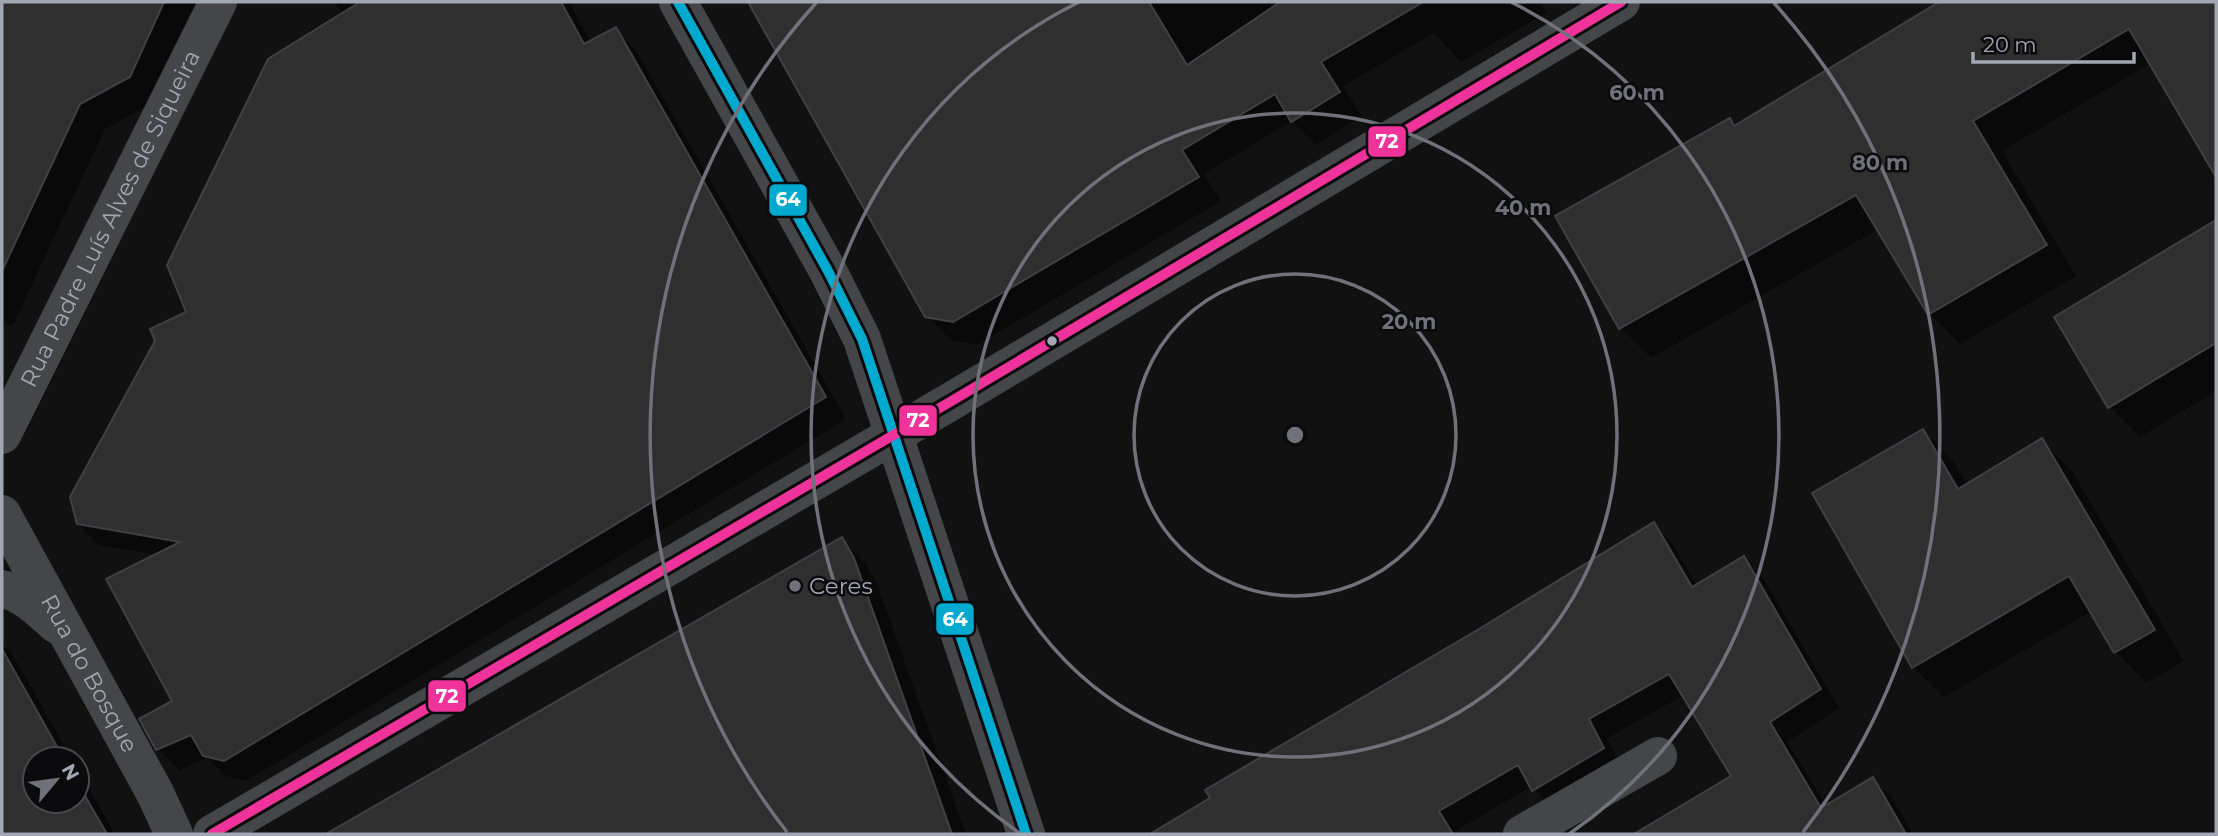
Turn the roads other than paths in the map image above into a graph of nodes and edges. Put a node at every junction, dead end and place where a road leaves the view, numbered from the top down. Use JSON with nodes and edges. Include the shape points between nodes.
{"nodes":[{"id":1,"x":218,"y":2,"type":"edge"},
{"id":2,"x":678,"y":2,"type":"edge"},
{"id":3,"x":1621,"y":2,"type":"edge"},
{"id":4,"x":2,"y":435,"type":"edge"},
{"id":5,"x":894,"y":435,"type":"junction"},
{"id":6,"x":2,"y":514,"type":"edge"},
{"id":7,"x":2,"y":589,"type":"edge"},
{"id":8,"x":70,"y":635,"type":"junction"},
{"id":9,"x":1658,"y":756,"type":"dead end"},
{"id":10,"x":174,"y":834,"type":"edge"},
{"id":11,"x":212,"y":834,"type":"edge"},
{"id":12,"x":1026,"y":834,"type":"edge"},
{"id":13,"x":1522,"y":834,"type":"edge"}],
"edges":[{"from":1,"to":4,"type":"street","name":"Rua Padre Luís Alves de Siqueira"},
{"from":2,"to":5,"type":"street","via":[[834,282],[862,339]]},
{"from":3,"to":5,"type":"street"},
{"from":5,"to":11,"type":"street"},
{"from":5,"to":12,"type":"street"},
{"from":6,"to":8,"type":"street","name":"Rua do Bosque"},
{"from":7,"to":8,"type":"street","via":[[33,605]]},
{"from":8,"to":10,"type":"street","name":"Rua do Bosque"},
{"from":9,"to":13,"type":"street"}]}
